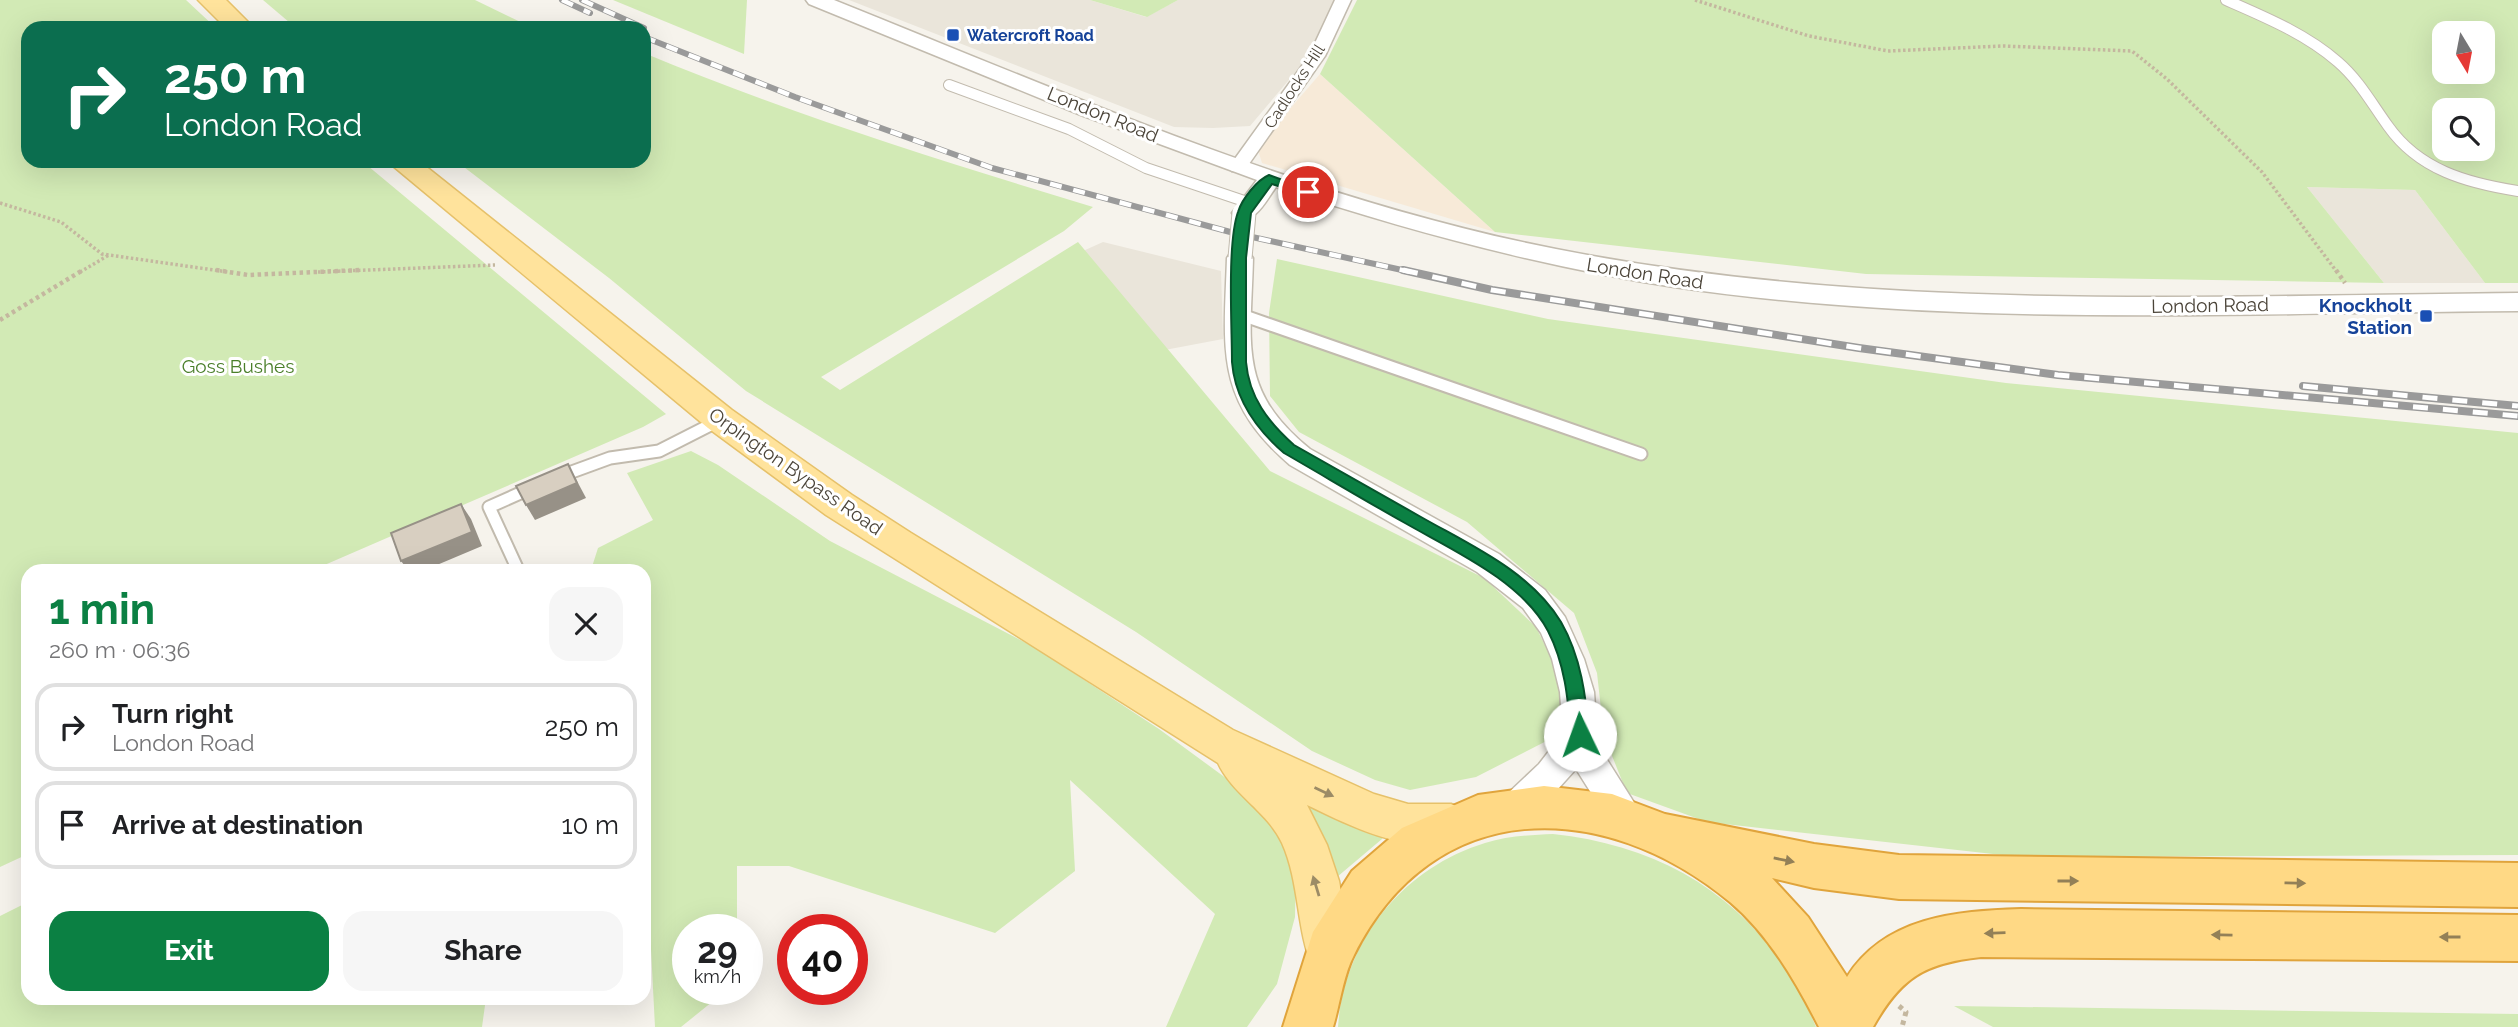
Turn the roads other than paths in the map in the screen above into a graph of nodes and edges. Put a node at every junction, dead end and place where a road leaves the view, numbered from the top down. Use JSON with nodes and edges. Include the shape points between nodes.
{"nodes":[{"id":1,"x":211,"y":0,"type":"edge"},
{"id":2,"x":816,"y":0,"type":"edge"},
{"id":3,"x":1343,"y":0,"type":"edge"},
{"id":4,"x":2226,"y":0,"type":"edge"},
{"id":5,"x":234,"y":21,"type":"edge"},
{"id":6,"x":949,"y":85,"type":"dead end"},
{"id":7,"x":1238,"y":167,"type":"junction"},
{"id":8,"x":410,"y":168,"type":"edge"},
{"id":9,"x":1269,"y":179,"type":"junction"},
{"id":10,"x":2518,"y":191,"type":"edge"},
{"id":11,"x":1247,"y":208,"type":"junction"},
{"id":12,"x":2518,"y":302,"type":"edge"},
{"id":13,"x":1239,"y":314,"type":"junction"},
{"id":14,"x":720,"y":419,"type":"junction"},
{"id":15,"x":1641,"y":454,"type":"dead end"},
{"id":16,"x":515,"y":564,"type":"edge"},
{"id":17,"x":1580,"y":735,"type":"junction"},
{"id":18,"x":1218,"y":743,"type":"junction"},
{"id":19,"x":1516,"y":808,"type":"junction"},
{"id":20,"x":1451,"y":824,"type":"junction"},
{"id":21,"x":1648,"y":827,"type":"junction"},
{"id":22,"x":2518,"y":886,"type":"edge"},
{"id":23,"x":2518,"y":938,"type":"edge"},
{"id":24,"x":1329,"y":953,"type":"junction"},
{"id":25,"x":1308,"y":1027,"type":"edge"},
{"id":26,"x":1846,"y":1027,"type":"edge"}],
"edges":[{"from":1,"to":5,"type":"main road"},
{"from":2,"to":7,"type":"street","name":"London Road"},
{"from":3,"to":7,"type":"street","name":"Cadlocks Hill","via":[[1317,56]]},
{"from":4,"to":10,"type":"lane","via":[[2303,38],[2337,61],[2406,148],[2421,160],[2480,183]]},
{"from":6,"to":11,"type":"lane","via":[[1069,130],[1146,168]]},
{"from":7,"to":9,"type":"street","name":"London Road"},
{"from":8,"to":14,"type":"main road","name":"Orpington Bypass Road"},
{"from":9,"to":11,"type":"street"},
{"from":9,"to":12,"type":"street","name":"London Road","via":[[1416,225],[1540,254],[1672,279],[1794,295],[1997,305]]},
{"from":11,"to":13,"type":"street","bridge":true},
{"from":13,"to":15,"type":"lane"},
{"from":13,"to":17,"type":"street","via":[[1240,379],[1263,424],[1300,457],[1488,563],[1529,593],[1554,626],[1568,659],[1577,692]]},
{"from":14,"to":16,"type":"lane","via":[[659,451],[592,463],[489,507]]},
{"from":14,"to":18,"type":"main road","name":"Orpington Bypass Road","via":[[839,505]]},
{"from":17,"to":19,"type":"street","via":[[1564,763]]},
{"from":17,"to":21,"type":"street","via":[[1601,783]]},
{"from":18,"to":20,"type":"main road","name":"Orpington Bypass Road","one_way":true,"via":[[1367,812],[1408,824]]},
{"from":24,"to":18,"type":"main road","name":"Orpington Bypass Road","one_way":true,"via":[[1320,894],[1289,815]]},
{"from":19,"to":20,"type":"highway"},
{"from":19,"to":21,"type":"highway","via":[[1555,806]]},
{"from":20,"to":24,"type":"highway","via":[[1397,856],[1362,893]]},
{"from":21,"to":22,"type":"highway","one_way":true,"via":[[1814,866],[1899,877]]},
{"from":21,"to":26,"type":"highway","via":[[1707,856],[1770,908],[1800,945]]},
{"from":23,"to":26,"type":"highway","one_way":true,"via":[[1962,935],[1925,943],[1896,958],[1873,981]]},
{"from":24,"to":25,"type":"highway"}]}
